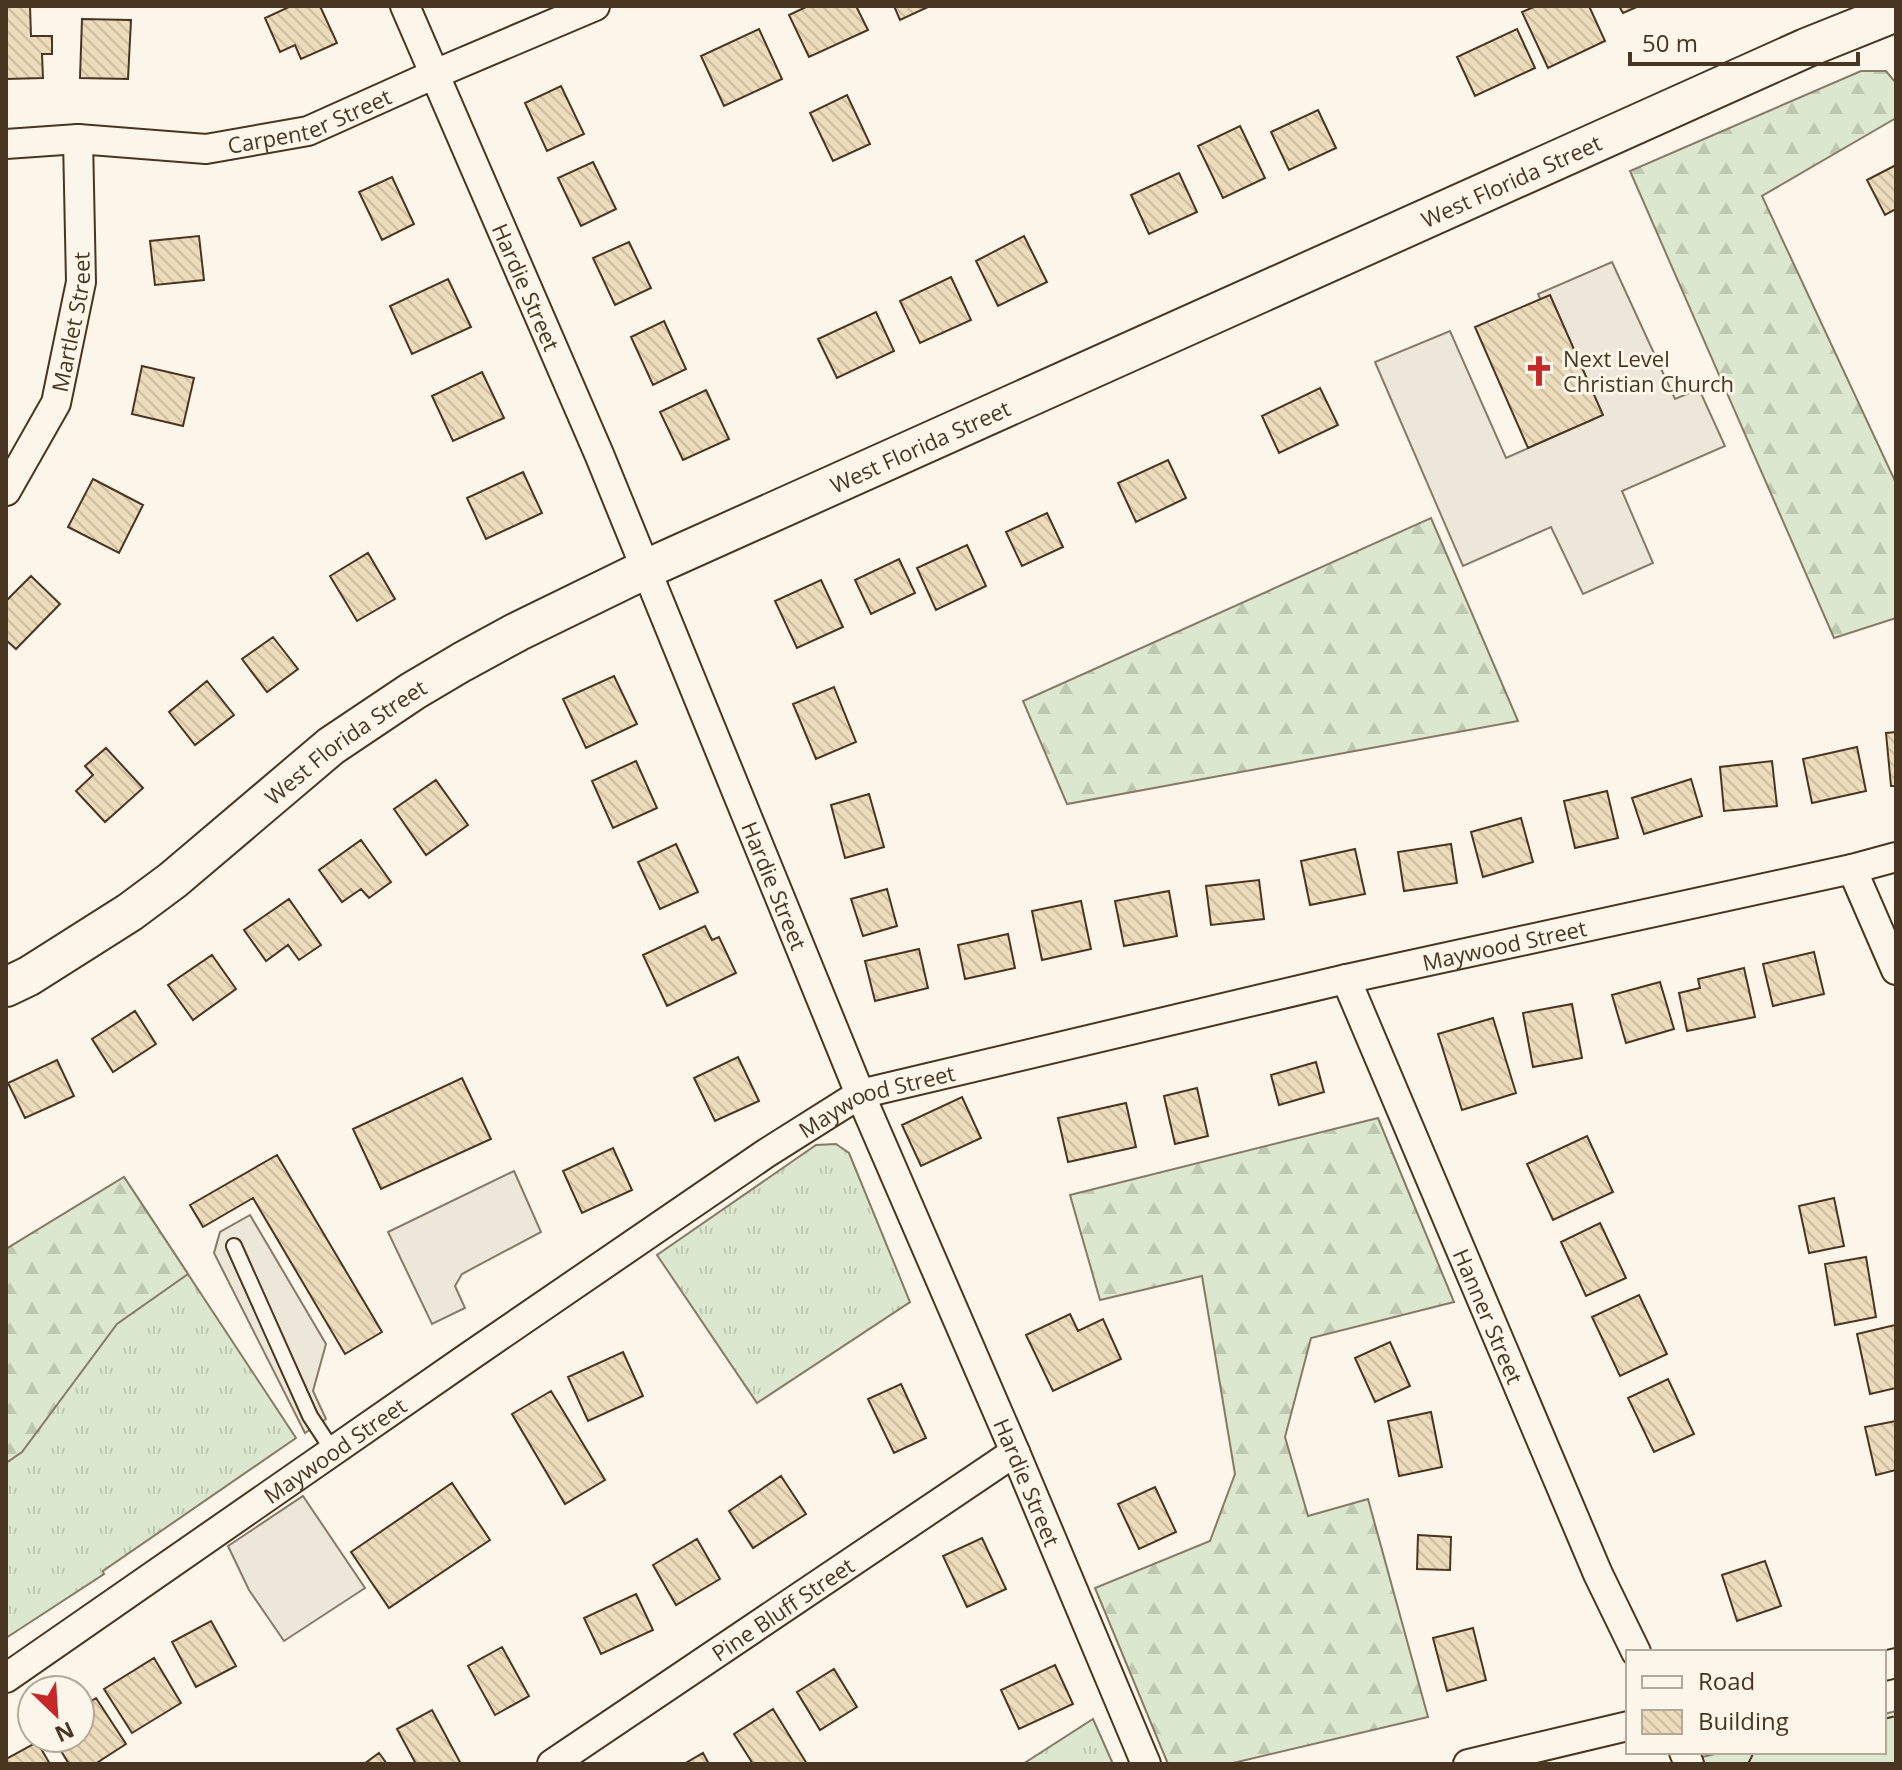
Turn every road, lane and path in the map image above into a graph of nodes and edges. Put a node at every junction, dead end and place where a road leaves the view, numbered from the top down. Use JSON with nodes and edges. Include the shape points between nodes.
{"nodes":[{"id":1,"x":405,"y":6,"type":"edge"},
{"id":2,"x":595,"y":6,"type":"edge"},
{"id":3,"x":1886,"y":18,"type":"edge"},
{"id":4,"x":435,"y":74,"type":"junction"},
{"id":5,"x":78,"y":139,"type":"junction"},
{"id":6,"x":6,"y":144,"type":"edge"},
{"id":7,"x":6,"y":491,"type":"edge"},
{"id":8,"x":646,"y":569,"type":"junction"},
{"id":9,"x":1896,"y":857,"type":"edge"},
{"id":10,"x":1852,"y":869,"type":"junction"},
{"id":11,"x":1896,"y":970,"type":"edge"},
{"id":12,"x":1346,"y":979,"type":"junction"},
{"id":13,"x":6,"y":987,"type":"edge"},
{"id":14,"x":860,"y":1094,"type":"junction"},
{"id":15,"x":234,"y":1246,"type":"dead end"},
{"id":16,"x":333,"y":1451,"type":"junction"},
{"id":17,"x":1015,"y":1452,"type":"junction"},
{"id":18,"x":1635,"y":1650,"type":"edge"},
{"id":19,"x":6,"y":1678,"type":"edge"},
{"id":20,"x":1626,"y":1726,"type":"edge"},
{"id":21,"x":552,"y":1764,"type":"edge"},
{"id":22,"x":1146,"y":1764,"type":"edge"},
{"id":23,"x":1468,"y":1764,"type":"edge"}],
"edges":[{"from":1,"to":4,"type":"street","name":"Hardie Street"},
{"from":2,"to":4,"type":"street","name":"Carpenter Street"},
{"from":3,"to":8,"type":"main road","name":"West Florida Street","via":[[1749,73]]},
{"from":4,"to":5,"type":"street","name":"Carpenter Street","via":[[308,131],[206,149]]},
{"from":4,"to":8,"type":"street","name":"Hardie Street"},
{"from":5,"to":6,"type":"street","name":"Carpenter Street"},
{"from":5,"to":7,"type":"street","name":"Martlet Street","via":[[81,282],[56,403]]},
{"from":8,"to":13,"type":"main road","name":"West Florida Street","via":[[503,639],[413,691],[331,746],[130,912]]},
{"from":8,"to":14,"type":"street","name":"Hardie Street"},
{"from":9,"to":10,"type":"street","name":"Maywood Street"},
{"from":10,"to":11,"type":"street"},
{"from":10,"to":12,"type":"street","name":"Maywood Street"},
{"from":12,"to":14,"type":"street","name":"Maywood Street"},
{"from":12,"to":18,"type":"street","name":"Hanner Street"},
{"from":14,"to":16,"type":"street","name":"Maywood Street"},
{"from":14,"to":17,"type":"street","name":"Hardie Street"},
{"from":15,"to":16,"type":"lane","via":[[310,1416]]},
{"from":16,"to":19,"type":"street","name":"Maywood Street"},
{"from":17,"to":21,"type":"street","name":"Pine Bluff Street"},
{"from":17,"to":22,"type":"street","name":"Hardie Street"},
{"from":20,"to":23,"type":"street"}]}
